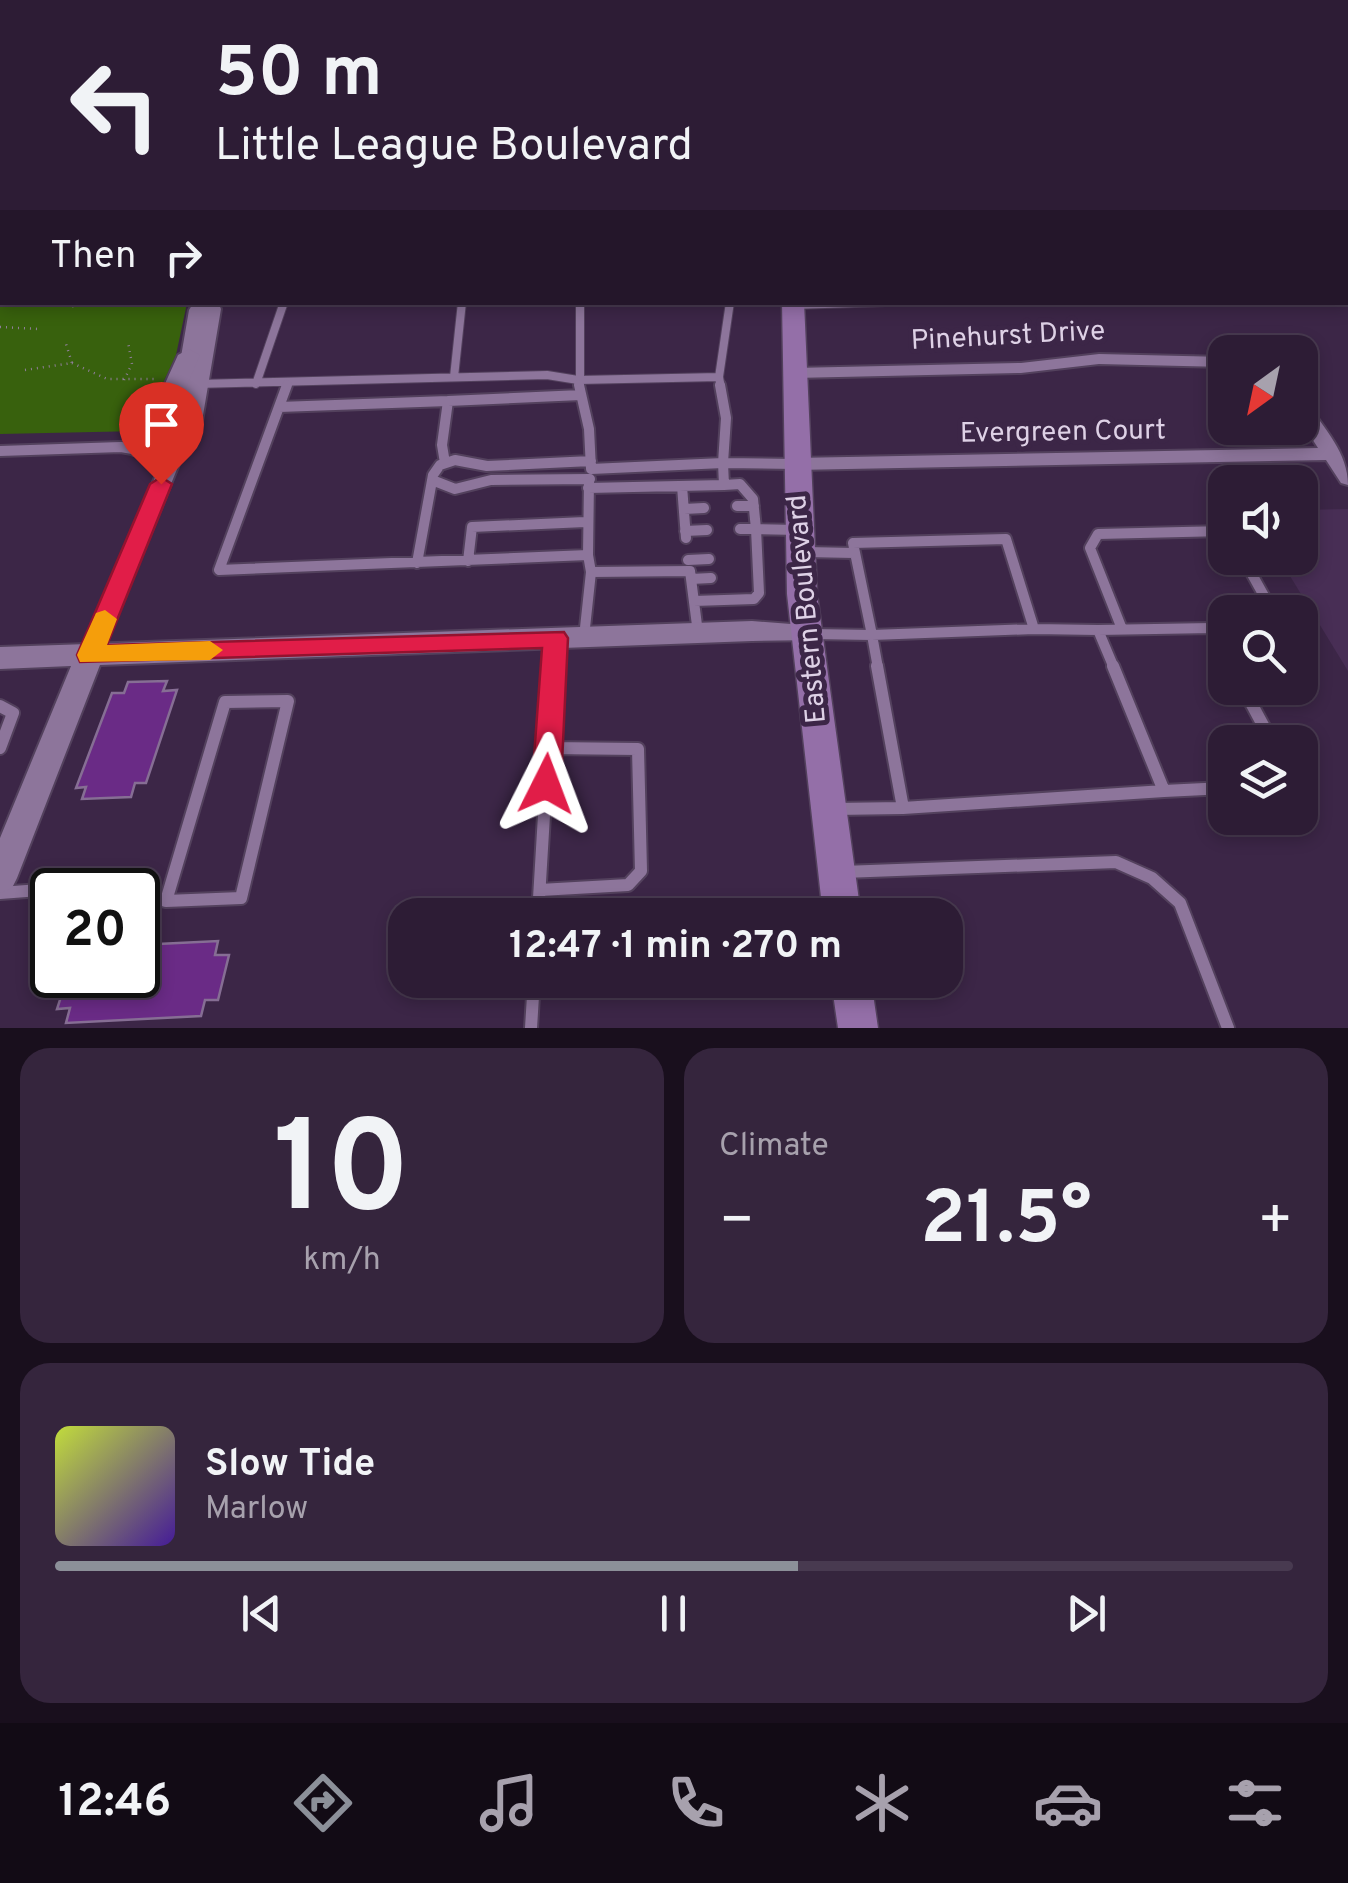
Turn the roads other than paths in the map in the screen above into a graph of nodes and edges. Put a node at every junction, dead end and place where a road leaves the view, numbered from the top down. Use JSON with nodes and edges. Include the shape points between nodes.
{"nodes":[{"id":1,"x":205,"y":305,"type":"edge"},
{"id":2,"x":209,"y":305,"type":"edge"},
{"id":3,"x":283,"y":305,"type":"edge"},
{"id":4,"x":462,"y":305,"type":"edge"},
{"id":5,"x":580,"y":305,"type":"edge"},
{"id":6,"x":730,"y":305,"type":"edge"},
{"id":7,"x":794,"y":305,"type":"edge"},
{"id":8,"x":189,"y":355,"type":"junction"},
{"id":9,"x":1208,"y":362,"type":"edge"},
{"id":10,"x":794,"y":373,"type":"junction"},
{"id":11,"x":454,"y":377,"type":"junction"},
{"id":12,"x":719,"y":377,"type":"junction"},
{"id":13,"x":578,"y":380,"type":"junction"},
{"id":14,"x":184,"y":382,"type":"junction"},
{"id":15,"x":288,"y":382,"type":"junction"},
{"id":16,"x":256,"y":384,"type":"junction"},
{"id":17,"x":581,"y":395,"type":"junction"},
{"id":18,"x":448,"y":401,"type":"junction"},
{"id":19,"x":279,"y":407,"type":"junction"},
{"id":20,"x":1318,"y":432,"type":"edge"},
{"id":21,"x":141,"y":450,"type":"junction"},
{"id":22,"x":0,"y":452,"type":"edge"},
{"id":23,"x":1333,"y":454,"type":"junction"},
{"id":24,"x":173,"y":456,"type":"junction"},
{"id":25,"x":446,"y":463,"type":"junction"},
{"id":26,"x":723,"y":463,"type":"junction"},
{"id":27,"x":795,"y":464,"type":"junction"},
{"id":28,"x":628,"y":468,"type":"junction"},
{"id":29,"x":590,"y":474,"type":"junction"},
{"id":30,"x":1348,"y":479,"type":"edge"},
{"id":31,"x":432,"y":480,"type":"junction"},
{"id":32,"x":627,"y":485,"type":"junction"},
{"id":33,"x":724,"y":485,"type":"junction"},
{"id":34,"x":682,"y":486,"type":"junction"},
{"id":35,"x":737,"y":506,"type":"dead end"},
{"id":36,"x":754,"y":506,"type":"junction"},
{"id":37,"x":704,"y":508,"type":"dead end"},
{"id":38,"x":684,"y":509,"type":"junction"},
{"id":39,"x":585,"y":522,"type":"junction"},
{"id":40,"x":740,"y":528,"type":"dead end"},
{"id":41,"x":756,"y":529,"type":"junction"},
{"id":42,"x":707,"y":530,"type":"dead end"},
{"id":43,"x":1208,"y":531,"type":"edge"},
{"id":44,"x":799,"y":541,"type":"junction"},
{"id":45,"x":854,"y":554,"type":"junction"},
{"id":46,"x":588,"y":555,"type":"junction"},
{"id":47,"x":688,"y":555,"type":"junction"},
{"id":48,"x":757,"y":556,"type":"junction"},
{"id":49,"x":743,"y":557,"type":"dead end"},
{"id":50,"x":709,"y":559,"type":"dead end"},
{"id":51,"x":468,"y":562,"type":"junction"},
{"id":52,"x":417,"y":563,"type":"junction"},
{"id":53,"x":591,"y":572,"type":"junction"},
{"id":54,"x":711,"y":578,"type":"dead end"},
{"id":55,"x":694,"y":602,"type":"junction"},
{"id":56,"x":1208,"y":628,"type":"edge"},
{"id":57,"x":1034,"y":629,"type":"junction"},
{"id":58,"x":1122,"y":629,"type":"junction"},
{"id":59,"x":1098,"y":630,"type":"junction"},
{"id":60,"x":698,"y":634,"type":"junction"},
{"id":61,"x":807,"y":634,"type":"junction"},
{"id":62,"x":872,"y":635,"type":"junction"},
{"id":63,"x":570,"y":638,"type":"junction"},
{"id":64,"x":90,"y":655,"type":"junction"},
{"id":65,"x":0,"y":658,"type":"edge"},
{"id":66,"x":0,"y":706,"type":"edge"},
{"id":67,"x":0,"y":748,"type":"edge"},
{"id":68,"x":548,"y":748,"type":"junction"},
{"id":69,"x":1208,"y":789,"type":"edge"},
{"id":70,"x":1164,"y":791,"type":"junction"},
{"id":71,"x":903,"y":808,"type":"junction"},
{"id":72,"x":827,"y":810,"type":"junction"},
{"id":73,"x":836,"y":872,"type":"junction"},
{"id":74,"x":0,"y":878,"type":"edge"},
{"id":75,"x":30,"y":890,"type":"edge"},
{"id":76,"x":540,"y":890,"type":"junction"},
{"id":77,"x":0,"y":893,"type":"edge"},
{"id":78,"x":539,"y":898,"type":"edge"},
{"id":79,"x":840,"y":898,"type":"edge"},
{"id":80,"x":160,"y":899,"type":"edge"},
{"id":81,"x":166,"y":901,"type":"junction"},
{"id":82,"x":533,"y":998,"type":"edge"},
{"id":83,"x":854,"y":998,"type":"edge"},
{"id":84,"x":531,"y":1028,"type":"edge"},
{"id":85,"x":858,"y":1028,"type":"edge"},
{"id":86,"x":1228,"y":1028,"type":"edge"}],
"edges":[{"from":1,"to":8,"type":"street"},
{"from":2,"to":14,"type":"street","via":[[213,310]]},
{"from":3,"to":16,"type":"lane"},
{"from":4,"to":11,"type":"lane"},
{"from":5,"to":13,"type":"lane"},
{"from":6,"to":12,"type":"lane"},
{"from":7,"to":10,"type":"main road","name":"Eastern Boulevard"},
{"from":8,"to":14,"type":"street"},
{"from":8,"to":21,"type":"street"},
{"from":9,"to":10,"type":"street","name":"Pinehurst Drive","via":[[1099,359],[1021,368]]},
{"from":10,"to":27,"type":"main road","name":"Eastern Boulevard"},
{"from":11,"to":13,"type":"lane"},
{"from":11,"to":15,"type":"lane"},
{"from":12,"to":13,"type":"lane"},
{"from":12,"to":26,"type":"lane","via":[[726,418]]},
{"from":13,"to":17,"type":"lane"},
{"from":14,"to":16,"type":"lane"},
{"from":14,"to":24,"type":"street","via":[[191,433]]},
{"from":15,"to":16,"type":"lane"},
{"from":15,"to":19,"type":"lane"},
{"from":17,"to":18,"type":"lane"},
{"from":17,"to":29,"type":"lane"},
{"from":18,"to":19,"type":"lane"},
{"from":18,"to":25,"type":"lane"},
{"from":19,"to":52,"type":"lane","via":[[219,570]]},
{"from":20,"to":23,"type":"street"},
{"from":21,"to":22,"type":"lane"},
{"from":21,"to":24,"type":"lane"},
{"from":23,"to":27,"type":"street","name":"Evergreen Court"},
{"from":23,"to":30,"type":"street"},
{"from":24,"to":64,"type":"street"},
{"from":25,"to":29,"type":"lane"},
{"from":25,"to":31,"type":"lane"},
{"from":26,"to":27,"type":"lane"},
{"from":26,"to":28,"type":"lane"},
{"from":26,"to":33,"type":"lane"},
{"from":27,"to":44,"type":"main road","name":"Eastern Boulevard"},
{"from":28,"to":29,"type":"lane"},
{"from":28,"to":32,"type":"lane"},
{"from":29,"to":31,"type":"lane","via":[[455,489]]},
{"from":29,"to":32,"type":"lane"},
{"from":29,"to":39,"type":"lane"},
{"from":31,"to":52,"type":"lane"},
{"from":32,"to":34,"type":"lane"},
{"from":33,"to":34,"type":"lane"},
{"from":33,"to":36,"type":"lane","via":[[740,484]]},
{"from":34,"to":38,"type":"lane"},
{"from":35,"to":36,"type":"lane"},
{"from":36,"to":41,"type":"lane"},
{"from":37,"to":38,"type":"lane"},
{"from":38,"to":47,"type":"lane"},
{"from":39,"to":46,"type":"lane"},
{"from":39,"to":51,"type":"lane","via":[[472,526]]},
{"from":40,"to":41,"type":"lane"},
{"from":41,"to":44,"type":"lane"},
{"from":41,"to":48,"type":"lane"},
{"from":42,"to":47,"type":"lane"},
{"from":43,"to":58,"type":"lane","via":[[1098,534],[1090,548]]},
{"from":44,"to":45,"type":"lane"},
{"from":44,"to":61,"type":"main road","name":"Eastern Boulevard"},
{"from":45,"to":57,"type":"lane","via":[[853,544],[1006,539]]},
{"from":45,"to":62,"type":"lane"},
{"from":46,"to":51,"type":"lane"},
{"from":46,"to":53,"type":"lane"},
{"from":47,"to":50,"type":"lane"},
{"from":47,"to":53,"type":"lane"},
{"from":47,"to":54,"type":"lane"},
{"from":47,"to":55,"type":"lane"},
{"from":48,"to":49,"type":"lane"},
{"from":48,"to":55,"type":"lane","via":[[754,599]]},
{"from":51,"to":52,"type":"lane"},
{"from":53,"to":63,"type":"lane"},
{"from":55,"to":60,"type":"lane"},
{"from":56,"to":58,"type":"lane"},
{"from":57,"to":59,"type":"lane"},
{"from":57,"to":62,"type":"lane"},
{"from":58,"to":59,"type":"lane"},
{"from":59,"to":70,"type":"lane"},
{"from":60,"to":61,"type":"street"},
{"from":60,"to":63,"type":"street"},
{"from":61,"to":62,"type":"lane"},
{"from":61,"to":72,"type":"main road","name":"Eastern Boulevard"},
{"from":62,"to":71,"type":"lane"},
{"from":63,"to":64,"type":"street"},
{"from":63,"to":68,"type":"lane"},
{"from":64,"to":65,"type":"street"},
{"from":64,"to":74,"type":"street"},
{"from":66,"to":67,"type":"lane","via":[[12,713]]},
{"from":68,"to":76,"type":"lane"},
{"from":68,"to":76,"type":"lane","via":[[638,749],[640,871],[628,885]]},
{"from":69,"to":70,"type":"lane"},
{"from":70,"to":71,"type":"lane"},
{"from":71,"to":72,"type":"lane"},
{"from":72,"to":73,"type":"main road","name":"Eastern Boulevard"},
{"from":73,"to":79,"type":"main road","name":"Eastern Boulevard"},
{"from":73,"to":86,"type":"lane","via":[[1116,862],[1152,878],[1180,903]]},
{"from":75,"to":77,"type":"lane"},
{"from":76,"to":78,"type":"lane"},
{"from":80,"to":81,"type":"lane"},
{"from":81,"to":81,"type":"lane","via":[[225,702],[288,701],[241,898]]},
{"from":82,"to":84,"type":"lane"},
{"from":83,"to":85,"type":"main road"}]}
